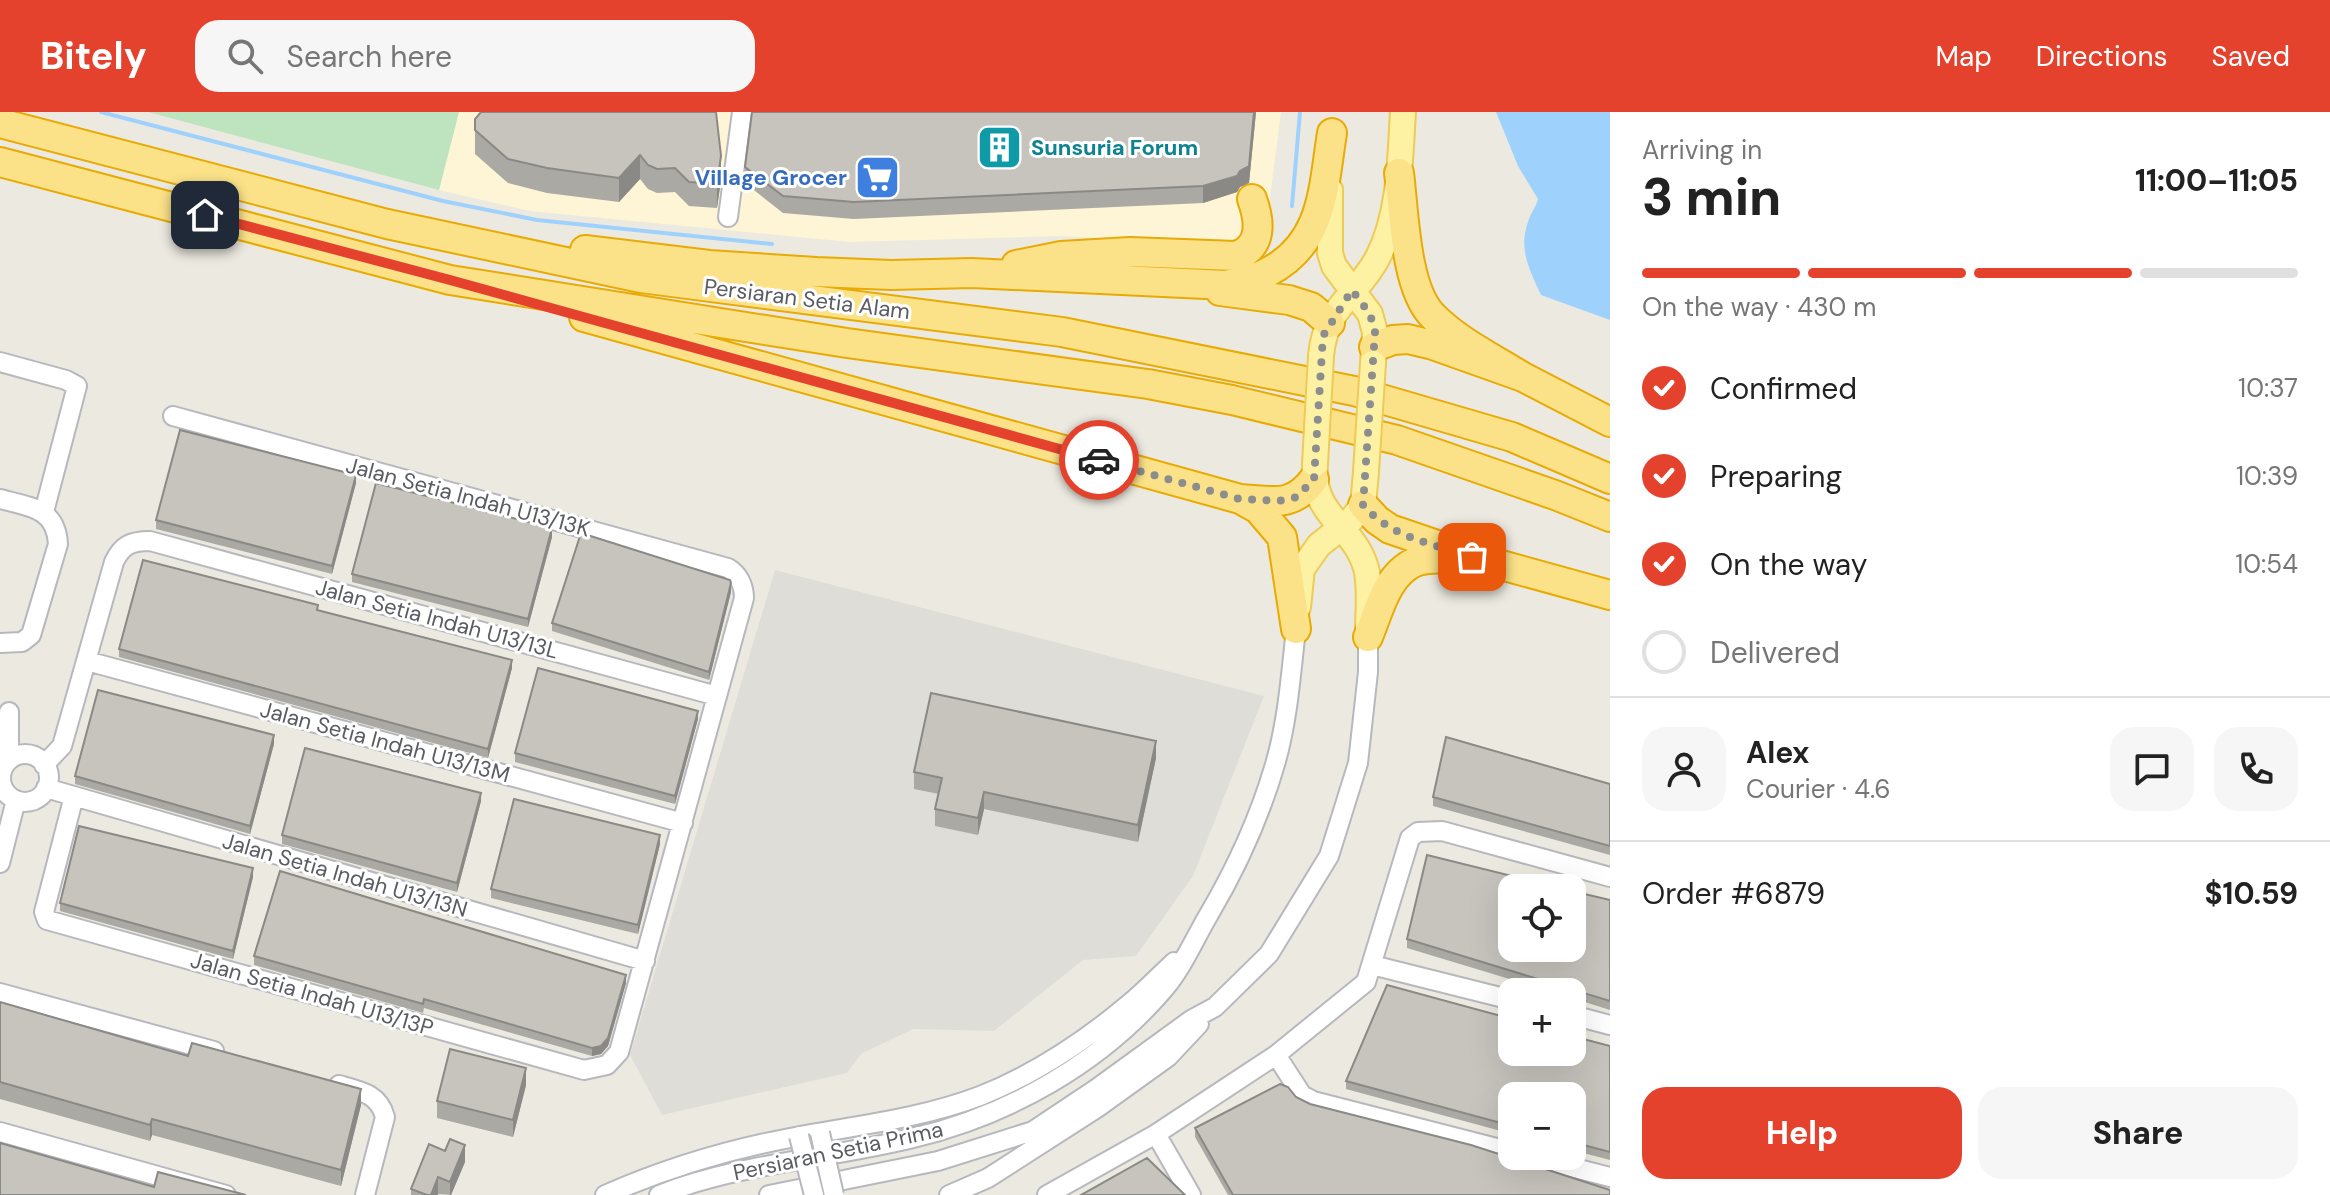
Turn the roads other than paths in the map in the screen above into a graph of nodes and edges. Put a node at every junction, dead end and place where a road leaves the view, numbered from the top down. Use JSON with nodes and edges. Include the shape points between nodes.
{"nodes":[{"id":1,"x":8,"y":112,"type":"edge"},
{"id":2,"x":742,"y":112,"type":"edge"},
{"id":3,"x":1403,"y":112,"type":"edge"},
{"id":4,"x":0,"y":123,"type":"edge"},
{"id":5,"x":1333,"y":123,"type":"edge"},
{"id":6,"x":0,"y":162,"type":"edge"},
{"id":7,"x":1399,"y":173,"type":"junction"},
{"id":8,"x":1252,"y":199,"type":"dead end"},
{"id":9,"x":728,"y":217,"type":"dead end"},
{"id":10,"x":387,"y":224,"type":"junction"},
{"id":11,"x":972,"y":273,"type":"junction"},
{"id":12,"x":450,"y":280,"type":"junction"},
{"id":13,"x":1160,"y":284,"type":"junction"},
{"id":14,"x":1352,"y":290,"type":"junction"},
{"id":15,"x":1330,"y":323,"type":"junction"},
{"id":16,"x":1374,"y":355,"type":"junction"},
{"id":17,"x":0,"y":362,"type":"edge"},
{"id":18,"x":1523,"y":377,"type":"junction"},
{"id":19,"x":173,"y":416,"type":"dead end"},
{"id":20,"x":1610,"y":422,"type":"edge"},
{"id":21,"x":1314,"y":471,"type":"junction"},
{"id":22,"x":1610,"y":479,"type":"edge"},
{"id":23,"x":0,"y":499,"type":"edge"},
{"id":24,"x":1240,"y":499,"type":"junction"},
{"id":25,"x":1363,"y":505,"type":"junction"},
{"id":26,"x":48,"y":516,"type":"junction"},
{"id":27,"x":1610,"y":517,"type":"edge"},
{"id":28,"x":1340,"y":528,"type":"junction"},
{"id":29,"x":1472,"y":557,"type":"junction"},
{"id":30,"x":1610,"y":595,"type":"edge"},
{"id":31,"x":1296,"y":629,"type":"junction"},
{"id":32,"x":1368,"y":637,"type":"junction"},
{"id":33,"x":0,"y":643,"type":"edge"},
{"id":34,"x":87,"y":661,"type":"junction"},
{"id":35,"x":717,"y":696,"type":"junction"},
{"id":36,"x":9,"y":712,"type":"dead end"},
{"id":37,"x":9,"y":760,"type":"junction"},
{"id":38,"x":44,"y":765,"type":"junction"},
{"id":39,"x":46,"y":788,"type":"junction"},
{"id":40,"x":74,"y":796,"type":"junction"},
{"id":41,"x":16,"y":800,"type":"junction"},
{"id":42,"x":683,"y":823,"type":"junction"},
{"id":43,"x":0,"y":863,"type":"edge"},
{"id":44,"x":1610,"y":877,"type":"edge"},
{"id":45,"x":1189,"y":949,"type":"junction"},
{"id":46,"x":645,"y":961,"type":"junction"},
{"id":47,"x":1372,"y":965,"type":"junction"},
{"id":48,"x":0,"y":993,"type":"edge"},
{"id":49,"x":1498,"y":996,"type":"edge"},
{"id":50,"x":1215,"y":1007,"type":"junction"},
{"id":51,"x":1586,"y":1019,"type":"edge"},
{"id":52,"x":1610,"y":1025,"type":"edge"},
{"id":53,"x":1276,"y":1055,"type":"junction"},
{"id":54,"x":234,"y":1057,"type":"edge"},
{"id":55,"x":324,"y":1081,"type":"edge"},
{"id":56,"x":0,"y":1132,"type":"edge"},
{"id":57,"x":820,"y":1133,"type":"junction"},
{"id":58,"x":1156,"y":1134,"type":"junction"},
{"id":59,"x":799,"y":1136,"type":"junction"},
{"id":60,"x":1498,"y":1148,"type":"edge"},
{"id":61,"x":1583,"y":1170,"type":"edge"},
{"id":62,"x":1610,"y":1177,"type":"edge"},
{"id":63,"x":226,"y":1195,"type":"edge"},
{"id":64,"x":365,"y":1195,"type":"edge"},
{"id":65,"x":605,"y":1195,"type":"edge"},
{"id":66,"x":659,"y":1195,"type":"edge"},
{"id":67,"x":769,"y":1195,"type":"edge"},
{"id":68,"x":814,"y":1195,"type":"edge"},
{"id":69,"x":834,"y":1195,"type":"edge"},
{"id":70,"x":949,"y":1195,"type":"edge"},
{"id":71,"x":1047,"y":1195,"type":"edge"},
{"id":72,"x":1191,"y":1195,"type":"edge"}],
"edges":[{"from":1,"to":10,"type":"highway","via":[[360,204]]},
{"from":2,"to":9,"type":"street"},
{"from":3,"to":7,"type":"main road"},
{"from":4,"to":10,"type":"highway","name":"Persiaran Setia Alam"},
{"from":5,"to":13,"type":"highway","via":[[1319,212],[1292,256],[1267,273],[1226,285]]},
{"from":5,"to":14,"type":"main road","via":[[1330,253]]},
{"from":6,"to":12,"type":"highway","name":"Persiaran Setia Alam"},
{"from":7,"to":14,"type":"main road","via":[[1380,255]]},
{"from":7,"to":18,"type":"highway","via":[[1415,282],[1429,313]]},
{"from":8,"to":11,"type":"highway","via":[[1259,230],[1246,253],[1236,256],[1061,256]]},
{"from":10,"to":11,"type":"highway","via":[[709,265],[891,275]]},
{"from":10,"to":22,"type":"highway","name":"Persiaran Setia Alam","via":[[641,278],[1062,332],[1354,391],[1512,437]]},
{"from":11,"to":13,"type":"highway"},
{"from":12,"to":24,"type":"highway"},
{"from":12,"to":27,"type":"highway","name":"Persiaran Setia Alam","via":[[1232,400],[1397,440]]},
{"from":13,"to":15,"type":"highway","via":[[1289,300],[1311,307]]},
{"from":14,"to":15,"type":"main road"},
{"from":14,"to":16,"type":"main road","via":[[1370,314]]},
{"from":15,"to":21,"type":"main road","bridge":true,"via":[[1323,336]]},
{"from":16,"to":18,"type":"highway","via":[[1393,340],[1408,339]]},
{"from":16,"to":25,"type":"main road","bridge":true},
{"from":17,"to":26,"type":"street","via":[[77,386]]},
{"from":18,"to":20,"type":"highway"},
{"from":19,"to":35,"type":"street","name":"Jalan Setia Indah U13/13K","via":[[728,568],[740,580],[744,598]]},
{"from":21,"to":24,"type":"highway","via":[[1297,497]]},
{"from":21,"to":28,"type":"main road","via":[[1320,501]]},
{"from":23,"to":26,"type":"street"},
{"from":24,"to":31,"type":"highway","via":[[1258,509],[1282,537]]},
{"from":25,"to":28,"type":"main road"},
{"from":25,"to":29,"type":"highway","via":[[1390,529]]},
{"from":26,"to":33,"type":"street","via":[[57,531],[55,558],[31,635],[22,642]]},
{"from":28,"to":31,"type":"main road","via":[[1302,569]]},
{"from":28,"to":32,"type":"main road","via":[[1357,547],[1367,570]]},
{"from":29,"to":30,"type":"highway"},
{"from":29,"to":32,"type":"highway","via":[[1417,561],[1400,571]]},
{"from":31,"to":45,"type":"street","name":"Persiaran Setia Prima","via":[[1277,759],[1257,821]]},
{"from":32,"to":50,"type":"street","name":"Persiaran Setia Prima","via":[[1358,763],[1329,856],[1269,954]]},
{"from":34,"to":35,"type":"street","name":"Jalan Setia Indah U13/13L","via":[[114,562],[121,548],[138,541]]},
{"from":34,"to":38,"type":"street","via":[[62,746]]},
{"from":34,"to":42,"type":"street","name":"Jalan Setia Indah U13/13M"},
{"from":35,"to":42,"type":"street"},
{"from":36,"to":37,"type":"street"},
{"from":37,"to":38,"type":"street","via":[[23,754]]},
{"from":37,"to":41,"type":"street","via":[[1,782]]},
{"from":38,"to":39,"type":"street"},
{"from":39,"to":40,"type":"street","name":"Jalan Setia Indah U13/13N"},
{"from":39,"to":41,"type":"street","via":[[37,798]]},
{"from":40,"to":46,"type":"street","name":"Jalan Setia Indah U13/13N"},
{"from":40,"to":46,"type":"street","name":"Jalan Setia Indah U13/13P","via":[[44,912],[47,920],[584,1070],[615,1059]]},
{"from":41,"to":43,"type":"street"},
{"from":42,"to":46,"type":"street"},
{"from":44,"to":47,"type":"street","via":[[1442,831],[1418,832],[1410,838]]},
{"from":45,"to":57,"type":"street","via":[[1129,1003],[1034,1070],[980,1096],[914,1116]]},
{"from":45,"to":66,"type":"street","name":"Persiaran Setia Prima","via":[[1166,987],[1122,1033],[1070,1073],[1011,1103],[913,1138],[736,1172]]},
{"from":47,"to":49,"type":"street"},
{"from":47,"to":53,"type":"street","via":[[1366,982]]},
{"from":48,"to":54,"type":"street"},
{"from":50,"to":67,"type":"street","name":"Persiaran Setia Prima","via":[[1033,1131],[938,1161]]},
{"from":50,"to":70,"type":"street","via":[[1168,1057],[1097,1108],[988,1178]]},
{"from":51,"to":52,"type":"street"},
{"from":53,"to":58,"type":"street"},
{"from":53,"to":60,"type":"street","via":[[1302,1095],[1313,1101]]},
{"from":55,"to":64,"type":"street","via":[[369,1094],[382,1106],[385,1117]]},
{"from":56,"to":63,"type":"street"},
{"from":57,"to":59,"type":"street"},
{"from":57,"to":69,"type":"street","bridge":true},
{"from":58,"to":71,"type":"street"},
{"from":58,"to":72,"type":"street"},
{"from":59,"to":65,"type":"street","via":[[709,1157]]},
{"from":59,"to":68,"type":"street","bridge":true},
{"from":61,"to":62,"type":"street"}]}
